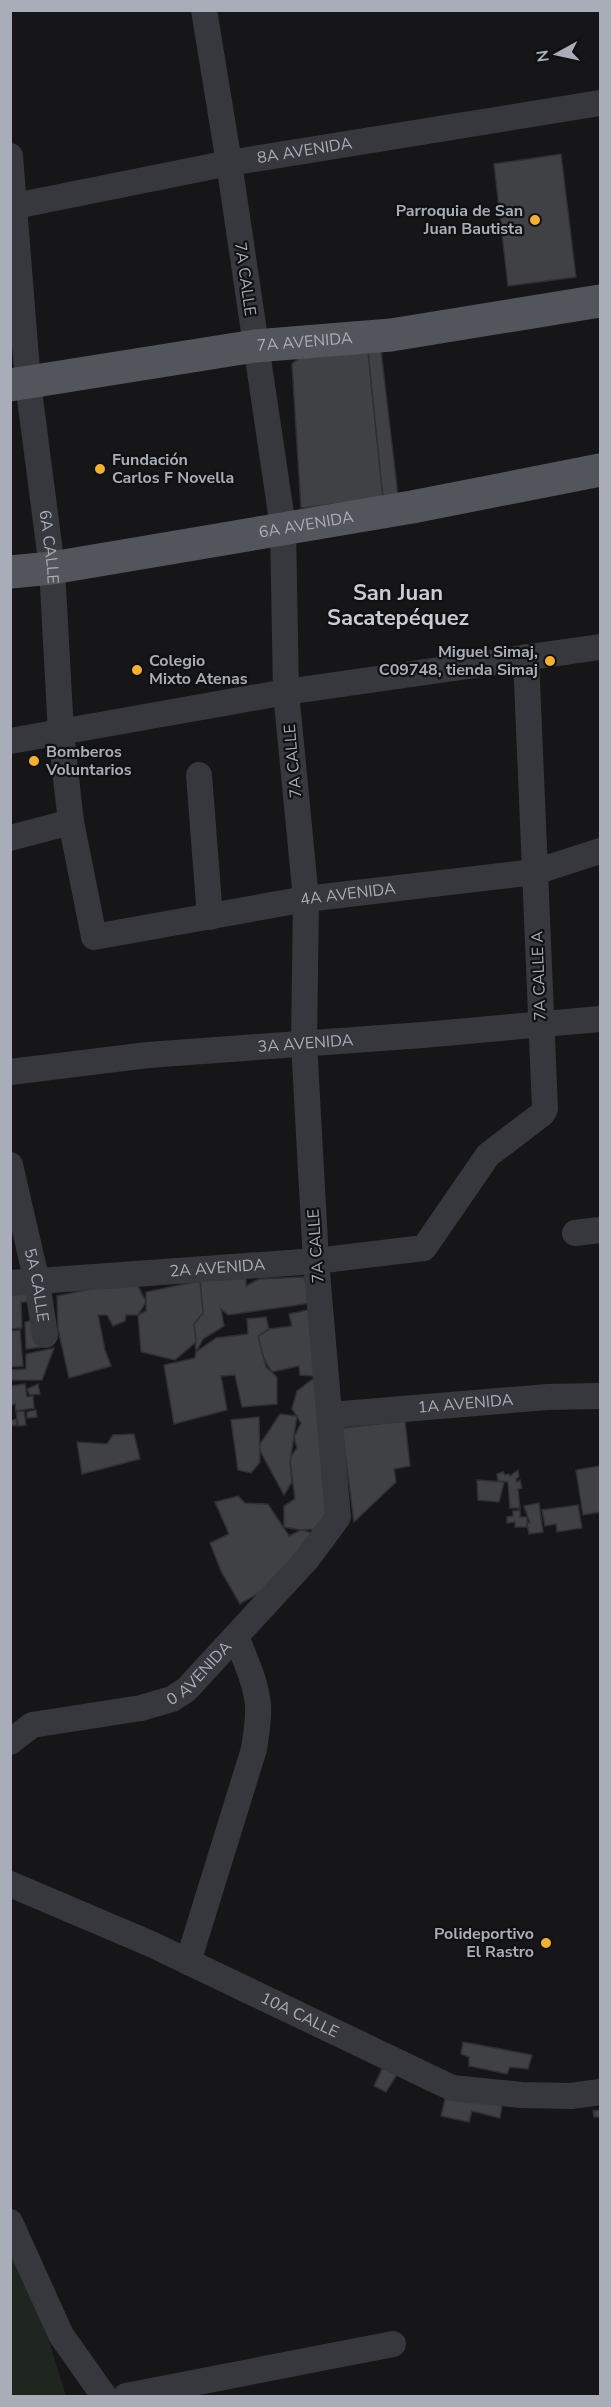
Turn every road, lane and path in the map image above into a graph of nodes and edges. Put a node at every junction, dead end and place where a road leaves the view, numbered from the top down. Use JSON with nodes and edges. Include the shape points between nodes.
{"nodes":[{"id":1,"x":204,"y":10,"type":"edge"},
{"id":2,"x":600,"y":103,"type":"edge"},
{"id":3,"x":10,"y":156,"type":"edge"},
{"id":4,"x":229,"y":163,"type":"junction"},
{"id":5,"x":13,"y":207,"type":"edge"},
{"id":6,"x":600,"y":301,"type":"edge"},
{"id":7,"x":255,"y":346,"type":"junction"},
{"id":8,"x":19,"y":384,"type":"edge"},
{"id":9,"x":600,"y":470,"type":"edge"},
{"id":10,"x":284,"y":527,"type":"junction"},
{"id":11,"x":52,"y":568,"type":"junction"},
{"id":12,"x":10,"y":572,"type":"edge"},
{"id":13,"x":600,"y":647,"type":"edge"},
{"id":14,"x":526,"y":657,"type":"junction"},
{"id":15,"x":286,"y":692,"type":"junction"},
{"id":16,"x":61,"y":733,"type":"junction"},
{"id":17,"x":10,"y":741,"type":"edge"},
{"id":18,"x":199,"y":775,"type":"dead end"},
{"id":19,"x":71,"y":822,"type":"junction"},
{"id":20,"x":10,"y":838,"type":"edge"},
{"id":21,"x":600,"y":851,"type":"edge"},
{"id":22,"x":535,"y":872,"type":"junction"},
{"id":23,"x":306,"y":899,"type":"junction"},
{"id":24,"x":210,"y":917,"type":"junction"},
{"id":25,"x":94,"y":937,"type":"joint"},
{"id":26,"x":600,"y":1019,"type":"edge"},
{"id":27,"x":541,"y":1025,"type":"junction"},
{"id":28,"x":304,"y":1043,"type":"junction"},
{"id":29,"x":10,"y":1072,"type":"edge"},
{"id":30,"x":10,"y":1165,"type":"edge"},
{"id":31,"x":600,"y":1230,"type":"edge"},
{"id":32,"x":574,"y":1233,"type":"dead end"},
{"id":33,"x":424,"y":1248,"type":"joint"},
{"id":34,"x":316,"y":1261,"type":"junction"},
{"id":35,"x":37,"y":1282,"type":"junction"},
{"id":36,"x":10,"y":1283,"type":"edge"},
{"id":37,"x":45,"y":1335,"type":"dead end"},
{"id":38,"x":600,"y":1395,"type":"edge"},
{"id":39,"x":331,"y":1415,"type":"junction"},
{"id":40,"x":338,"y":1517,"type":"joint"},
{"id":41,"x":236,"y":1636,"type":"junction"},
{"id":42,"x":10,"y":1742,"type":"edge"},
{"id":43,"x":10,"y":1884,"type":"edge"},
{"id":44,"x":188,"y":1962,"type":"junction"},
{"id":45,"x":600,"y":2092,"type":"edge"},
{"id":46,"x":10,"y":2222,"type":"edge"},
{"id":47,"x":393,"y":2344,"type":"dead end"},
{"id":48,"x":104,"y":2397,"type":"edge"},
{"id":49,"x":126,"y":2397,"type":"edge"}],
"edges":[{"from":1,"to":4,"type":"street","name":"7A CALLE"},
{"from":2,"to":4,"type":"street","name":"8A AVENIDA"},
{"from":3,"to":5,"type":"street","name":"6A CALLE"},
{"from":4,"to":5,"type":"street","name":"8A AVENIDA"},
{"from":4,"to":7,"type":"street","name":"7A CALLE"},
{"from":5,"to":8,"type":"street","name":"6A CALLE"},
{"from":6,"to":7,"type":"main road","name":"7A AVENIDA","via":[[391,334]]},
{"from":7,"to":8,"type":"main road","name":"7A AVENIDA"},
{"from":7,"to":10,"type":"street","name":"7A CALLE"},
{"from":8,"to":11,"type":"street","name":"6A CALLE"},
{"from":9,"to":10,"type":"main road","name":"6A AVENIDA","via":[[412,507]]},
{"from":10,"to":11,"type":"main road","name":"6A AVENIDA"},
{"from":10,"to":15,"type":"street","name":"7A CALLE"},
{"from":11,"to":12,"type":"main road","name":"6A AVENIDA"},
{"from":11,"to":16,"type":"street","name":"6A CALLE"},
{"from":13,"to":14,"type":"street"},
{"from":14,"to":15,"type":"street"},
{"from":14,"to":22,"type":"street","name":"7A CALLE A"},
{"from":15,"to":16,"type":"street"},
{"from":15,"to":23,"type":"street","name":"7A CALLE"},
{"from":16,"to":17,"type":"street"},
{"from":16,"to":19,"type":"street","name":"6A CALLE"},
{"from":18,"to":24,"type":"street"},
{"from":19,"to":20,"type":"street"},
{"from":19,"to":25,"type":"street","name":"6A CALLE"},
{"from":21,"to":22,"type":"street","name":"4A AVENIDA"},
{"from":22,"to":23,"type":"street","name":"4A AVENIDA"},
{"from":22,"to":27,"type":"street","name":"7A CALLE A"},
{"from":23,"to":24,"type":"street","name":"4A AVENIDA"},
{"from":23,"to":28,"type":"street","name":"7A CALLE"},
{"from":24,"to":25,"type":"street","name":"4A AVENIDA"},
{"from":26,"to":27,"type":"street","name":"3A AVENIDA"},
{"from":27,"to":28,"type":"street","name":"3A AVENIDA"},
{"from":27,"to":33,"type":"street","name":"7A CALLE A","via":[[543,1114],[488,1155]]},
{"from":28,"to":29,"type":"street","name":"3A AVENIDA","via":[[148,1055]]},
{"from":28,"to":34,"type":"street","name":"7A CALLE"},
{"from":30,"to":35,"type":"street","name":"5A CALLE"},
{"from":31,"to":32,"type":"street"},
{"from":33,"to":34,"type":"street","name":"2A AVENIDA"},
{"from":34,"to":35,"type":"street","name":"2A AVENIDA"},
{"from":34,"to":39,"type":"street","name":"7A CALLE"},
{"from":35,"to":36,"type":"street","name":"2A AVENIDA"},
{"from":35,"to":37,"type":"street","name":"5A CALLE"},
{"from":38,"to":39,"type":"street","name":"1A AVENIDA"},
{"from":39,"to":40,"type":"street","name":"7A CALLE"},
{"from":40,"to":41,"type":"street","name":"0 AVENIDA","via":[[307,1559]]},
{"from":41,"to":42,"type":"street","name":"0 AVENIDA","via":[[186,1690],[172,1699],[141,1708],[32,1725]]},
{"from":41,"to":44,"type":"street","via":[[255,1688],[255,1738]]},
{"from":43,"to":44,"type":"street","name":"10A CALLE"},
{"from":44,"to":45,"type":"street","name":"10A CALLE","via":[[452,2088],[541,2096]]},
{"from":46,"to":48,"type":"street","via":[[61,2335]]},
{"from":47,"to":49,"type":"street"}]}
